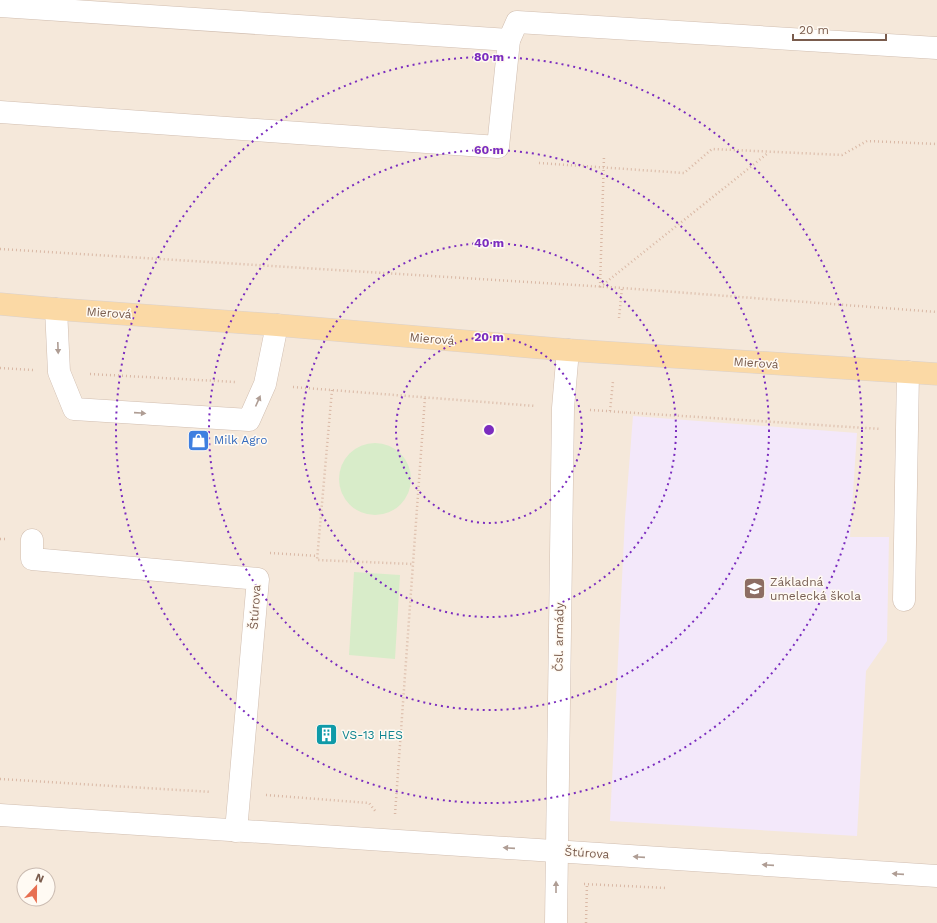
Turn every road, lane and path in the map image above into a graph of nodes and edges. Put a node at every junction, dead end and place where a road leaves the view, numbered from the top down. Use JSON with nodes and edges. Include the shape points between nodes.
{"nodes":[{"id":1,"x":0,"y":6,"type":"edge"},
{"id":2,"x":509,"y":40,"type":"junction"},
{"id":3,"x":937,"y":48,"type":"edge"},
{"id":4,"x":0,"y":112,"type":"edge"},
{"id":5,"x":937,"y":144,"type":"edge"},
{"id":6,"x":768,"y":152,"type":"junction"},
{"id":7,"x":604,"y":156,"type":"dead end"},
{"id":8,"x":539,"y":163,"type":"dead end"},
{"id":9,"x":604,"y":167,"type":"junction"},
{"id":10,"x":0,"y":249,"type":"edge"},
{"id":11,"x":600,"y":287,"type":"junction"},
{"id":12,"x":622,"y":288,"type":"junction"},
{"id":13,"x":0,"y":304,"type":"edge"},
{"id":14,"x":56,"y":309,"type":"junction"},
{"id":15,"x":937,"y":312,"type":"edge"},
{"id":16,"x":619,"y":318,"type":"dead end"},
{"id":17,"x":277,"y":325,"type":"junction"},
{"id":18,"x":568,"y":350,"type":"junction"},
{"id":19,"x":0,"y":368,"type":"edge"},
{"id":20,"x":59,"y":372,"type":"junction"},
{"id":21,"x":908,"y":372,"type":"junction"},
{"id":22,"x":937,"y":374,"type":"edge"},
{"id":23,"x":613,"y":382,"type":"dead end"},
{"id":24,"x":265,"y":384,"type":"junction"},
{"id":25,"x":332,"y":390,"type":"junction"},
{"id":26,"x":425,"y":397,"type":"junction"},
{"id":27,"x":541,"y":407,"type":"dead end"},
{"id":28,"x":588,"y":410,"type":"dead end"},
{"id":29,"x":610,"y":411,"type":"junction"},
{"id":30,"x":907,"y":430,"type":"junction"},
{"id":31,"x":32,"y":540,"type":"dead end"},
{"id":32,"x":413,"y":564,"type":"junction"},
{"id":33,"x":904,"y":600,"type":"dead end"},
{"id":34,"x":0,"y":779,"type":"edge"},
{"id":35,"x":240,"y":793,"type":"junction"},
{"id":36,"x":0,"y":815,"type":"edge"},
{"id":37,"x":379,"y":816,"type":"dead end"},
{"id":38,"x":395,"y":818,"type":"dead end"},
{"id":39,"x":236,"y":831,"type":"junction"},
{"id":40,"x":556,"y":851,"type":"junction"},
{"id":41,"x":937,"y":876,"type":"edge"},
{"id":42,"x":556,"y":923,"type":"edge"}],
"edges":[{"from":1,"to":2,"type":"street"},
{"from":2,"to":3,"type":"street","via":[[517,22]]},
{"from":2,"to":4,"type":"street","via":[[498,147]]},
{"from":5,"to":6,"type":"path","via":[[867,141],[842,155]]},
{"from":6,"to":9,"type":"path","via":[[712,149],[684,173]]},
{"from":6,"to":11,"type":"path"},
{"from":7,"to":9,"type":"path"},
{"from":8,"to":9,"type":"path"},
{"from":9,"to":11,"type":"path"},
{"from":10,"to":11,"type":"path"},
{"from":11,"to":12,"type":"path"},
{"from":12,"to":15,"type":"path"},
{"from":12,"to":16,"type":"path"},
{"from":13,"to":14,"type":"main road","name":"Mierová"},
{"from":14,"to":17,"type":"main road","name":"Mierová"},
{"from":14,"to":20,"type":"street","one_way":true},
{"from":17,"to":18,"type":"main road","name":"Mierová"},
{"from":17,"to":24,"type":"street"},
{"from":18,"to":21,"type":"main road","name":"Mierová"},
{"from":18,"to":40,"type":"street","name":"Čsl. armády","via":[[563,408]]},
{"from":19,"to":20,"type":"path"},
{"from":20,"to":24,"type":"path"},
{"from":20,"to":24,"type":"street","one_way":true,"via":[[74,409],[249,420]]},
{"from":21,"to":22,"type":"main road","name":"Mierová"},
{"from":21,"to":30,"type":"street"},
{"from":23,"to":29,"type":"path"},
{"from":24,"to":25,"type":"path"},
{"from":25,"to":26,"type":"path"},
{"from":25,"to":32,"type":"path","via":[[318,560]]},
{"from":26,"to":27,"type":"path"},
{"from":26,"to":32,"type":"path"},
{"from":28,"to":29,"type":"path"},
{"from":29,"to":30,"type":"path"},
{"from":30,"to":33,"type":"street"},
{"from":31,"to":35,"type":"street","name":"Štúrova","via":[[32,559],[258,579]]},
{"from":32,"to":38,"type":"path"},
{"from":34,"to":35,"type":"path"},
{"from":35,"to":37,"type":"path","via":[[369,803]]},
{"from":35,"to":39,"type":"street","name":"Štúrova"},
{"from":36,"to":39,"type":"street","name":"Štúrova"},
{"from":40,"to":39,"type":"street","name":"Štúrova","one_way":true},
{"from":41,"to":40,"type":"street","name":"Štúrova","one_way":true},
{"from":42,"to":40,"type":"street","name":"Čsl. armády","one_way":true}]}
